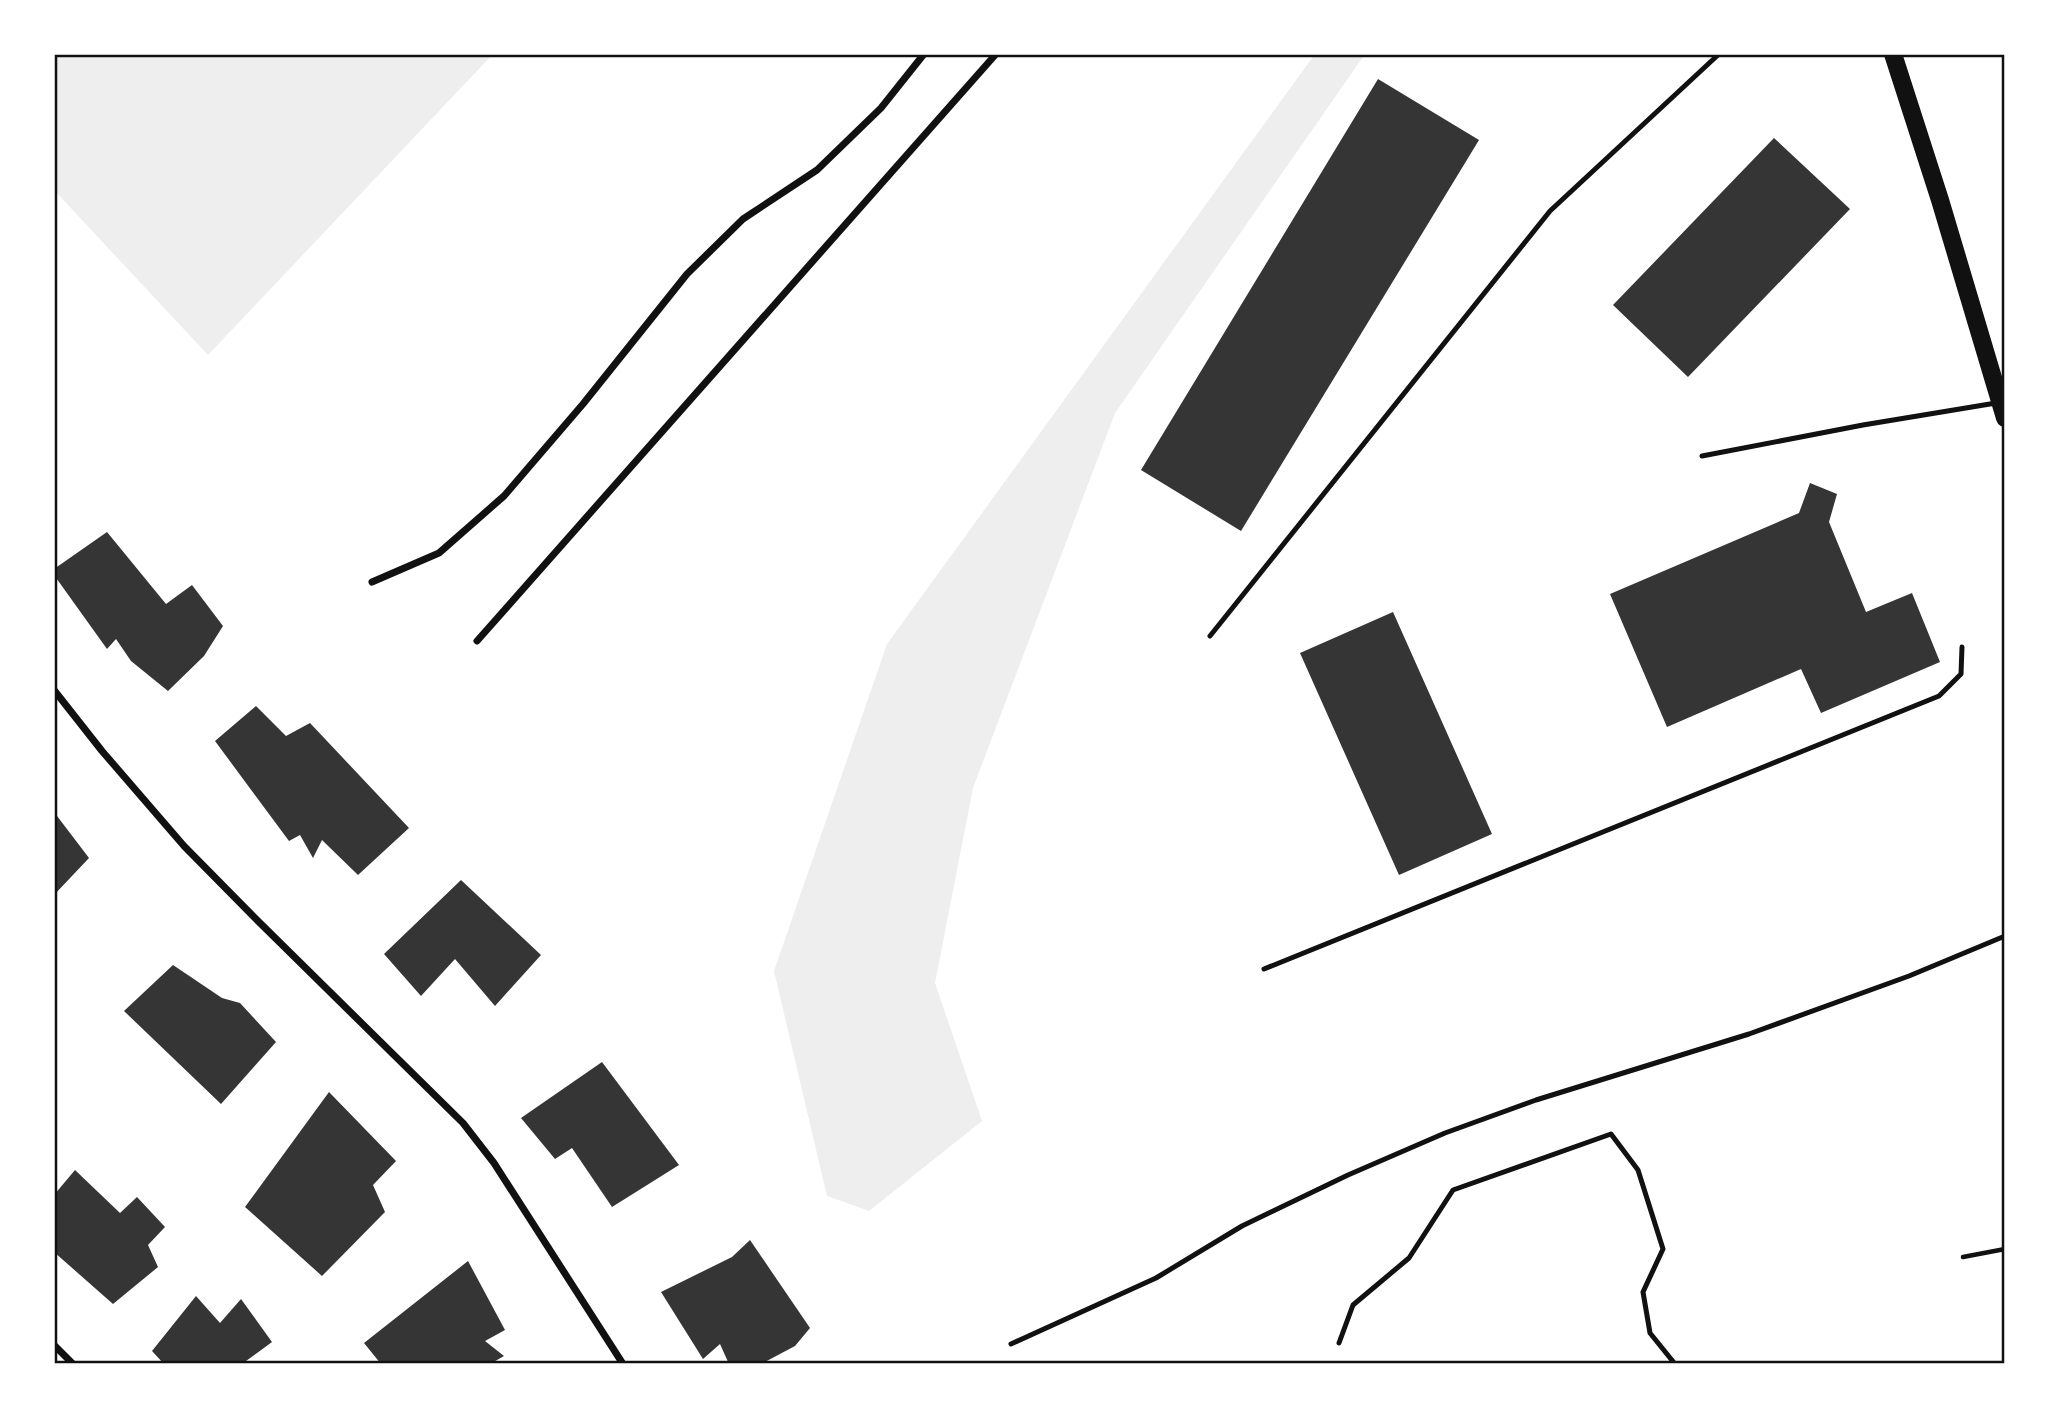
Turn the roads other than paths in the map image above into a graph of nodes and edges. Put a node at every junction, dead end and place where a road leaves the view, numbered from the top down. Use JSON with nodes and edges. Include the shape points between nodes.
{"nodes":[{"id":1,"x":924,"y":54,"type":"edge"},
{"id":2,"x":996,"y":54,"type":"edge"},
{"id":3,"x":1719,"y":54,"type":"edge"},
{"id":4,"x":1893,"y":54,"type":"edge"},
{"id":5,"x":2003,"y":406,"type":"edge"},
{"id":6,"x":1702,"y":456,"type":"dead end"},
{"id":7,"x":372,"y":582,"type":"dead end"},
{"id":8,"x":1210,"y":636,"type":"dead end"},
{"id":9,"x":477,"y":641,"type":"dead end"},
{"id":10,"x":1962,"y":647,"type":"dead end"},
{"id":11,"x":54,"y":690,"type":"edge"},
{"id":12,"x":2005,"y":936,"type":"edge"},
{"id":13,"x":1264,"y":969,"type":"dead end"},
{"id":14,"x":1339,"y":1343,"type":"dead end"},
{"id":15,"x":1011,"y":1344,"type":"dead end"},
{"id":16,"x":54,"y":1345,"type":"edge"},
{"id":17,"x":73,"y":1364,"type":"edge"},
{"id":18,"x":623,"y":1364,"type":"edge"},
{"id":19,"x":1675,"y":1364,"type":"edge"}],
"edges":[{"from":1,"to":7,"type":"street","via":[[881,108],[817,170],[743,219],[687,274],[505,496],[439,552]]},
{"from":2,"to":9,"type":"street"},
{"from":3,"to":8,"type":"lane","via":[[1550,211]]},
{"from":4,"to":5,"type":"main road"},
{"from":5,"to":6,"type":"lane","via":[[1863,425]]},
{"from":10,"to":13,"type":"lane","via":[[1961,674],[1939,696]]},
{"from":11,"to":18,"type":"street","via":[[184,846],[464,1123]]},
{"from":12,"to":15,"type":"lane","via":[[1749,1034],[1445,1133],[1242,1226],[1156,1278]]},
{"from":14,"to":19,"type":"lane","via":[[1353,1305],[1409,1258],[1453,1190],[1611,1134],[1638,1170],[1663,1249],[1643,1292],[1650,1333]]},
{"from":16,"to":17,"type":"street"}]}
